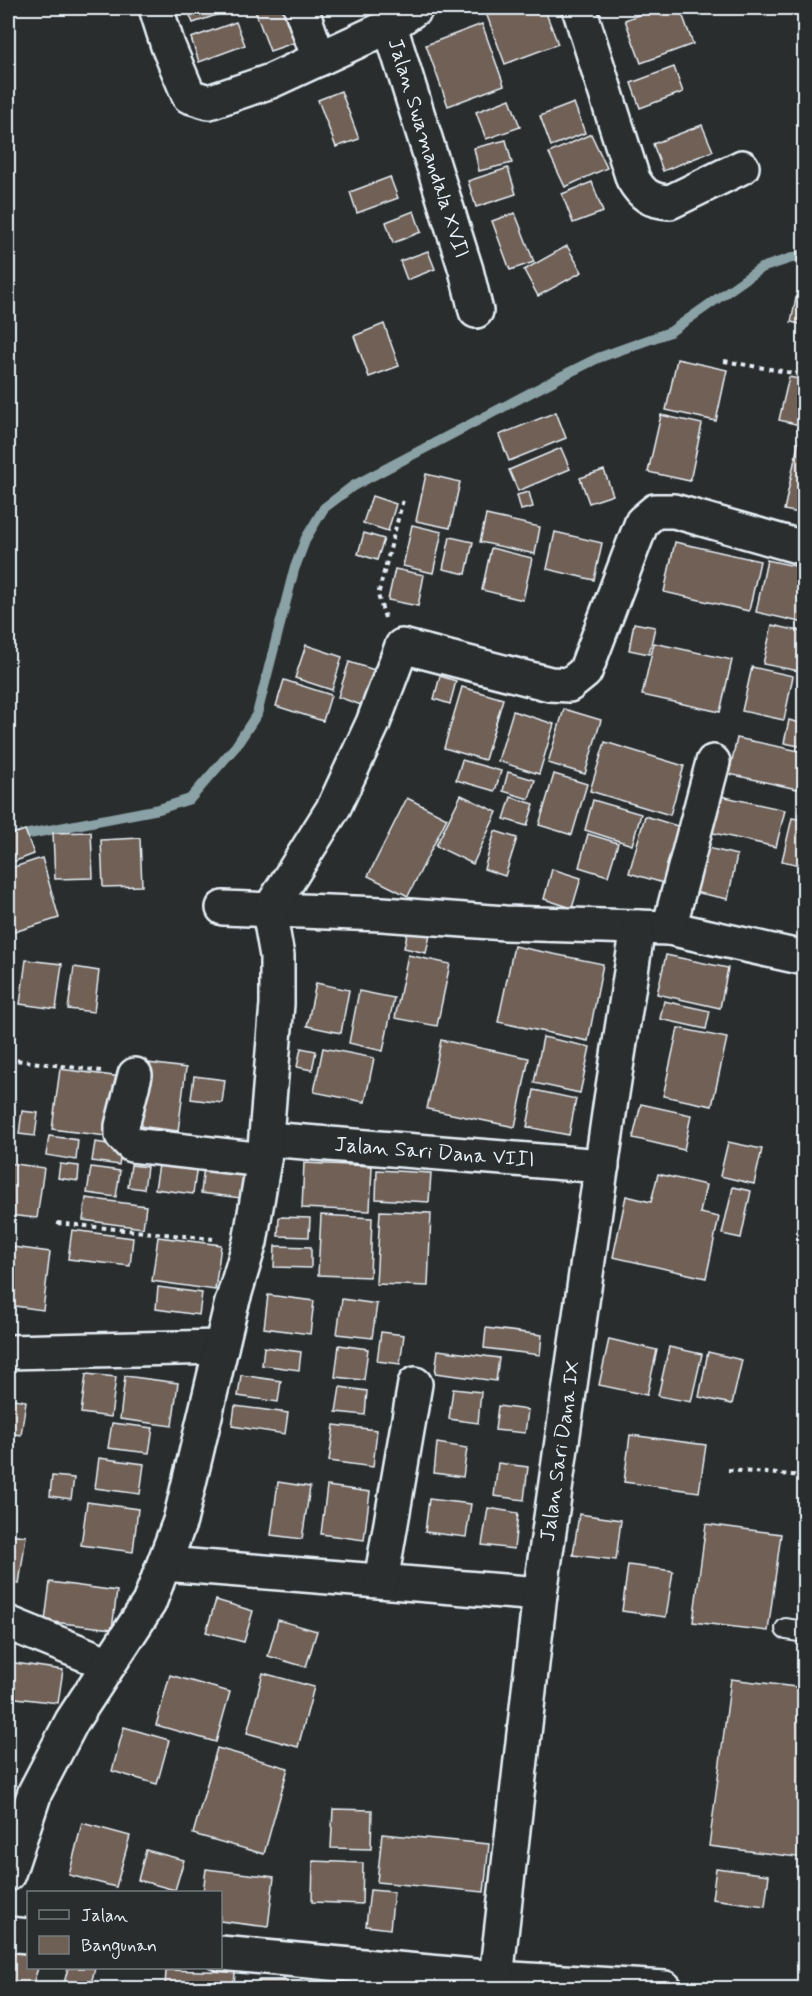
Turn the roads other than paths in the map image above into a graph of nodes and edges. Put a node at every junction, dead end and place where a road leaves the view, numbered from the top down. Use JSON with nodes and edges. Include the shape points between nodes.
{"nodes":[{"id":1,"x":156,"y":8,"type":"edge"},
{"id":2,"x":301,"y":8,"type":"edge"},
{"id":3,"x":416,"y":8,"type":"edge"},
{"id":4,"x":579,"y":8,"type":"edge"},
{"id":5,"x":390,"y":26,"type":"junction"},
{"id":6,"x":319,"y":59,"type":"junction"},
{"id":7,"x":741,"y":167,"type":"dead end"},
{"id":8,"x":476,"y":311,"type":"dead end"},
{"id":9,"x":804,"y":548,"type":"edge"},
{"id":10,"x":713,"y":762,"type":"dead end"},
{"id":11,"x":223,"y":908,"type":"dead end"},
{"id":12,"x":269,"y":911,"type":"junction"},
{"id":13,"x":654,"y":928,"type":"junction"},
{"id":14,"x":804,"y":958,"type":"edge"},
{"id":15,"x":135,"y":1075,"type":"road end"},
{"id":16,"x":266,"y":1149,"type":"junction"},
{"id":17,"x":602,"y":1166,"type":"junction"},
{"id":18,"x":221,"y":1347,"type":"junction"},
{"id":19,"x":8,"y":1352,"type":"edge"},
{"id":20,"x":415,"y":1384,"type":"dead end"},
{"id":21,"x":165,"y":1564,"type":"junction"},
{"id":22,"x":381,"y":1581,"type":"junction"},
{"id":23,"x":540,"y":1594,"type":"junction"},
{"id":24,"x":8,"y":1623,"type":"edge"},
{"id":25,"x":109,"y":1664,"type":"junction"},
{"id":26,"x":8,"y":1874,"type":"edge"},
{"id":27,"x":8,"y":1935,"type":"edge"},
{"id":28,"x":27,"y":1936,"type":"edge"},
{"id":29,"x":222,"y":1953,"type":"edge"},
{"id":30,"x":496,"y":1978,"type":"junction"},
{"id":31,"x":665,"y":1989,"type":"edge"}],
"edges":[{"from":1,"to":6,"type":"street","via":[[189,96],[209,102],[271,81]]},
{"from":2,"to":6,"type":"street"},
{"from":3,"to":5,"type":"street"},
{"from":4,"to":7,"type":"street","via":[[640,192],[670,202]]},
{"from":5,"to":6,"type":"street"},
{"from":5,"to":8,"type":"street","name":"Jalan Swamandala XVII"},
{"from":9,"to":12,"type":"street","via":[[674,511],[655,511],[642,522],[585,672],[568,685],[550,684],[402,646],[373,723],[334,807]]},
{"from":10,"to":13,"type":"street","name":"Jalan Sari Dana IX"},
{"from":11,"to":12,"type":"street"},
{"from":12,"to":13,"type":"street"},
{"from":12,"to":16,"type":"street","via":[[278,956]]},
{"from":13,"to":14,"type":"street"},
{"from":13,"to":17,"type":"street","name":"Jalan Sari Dana IX"},
{"from":15,"to":16,"type":"street","name":"Jalan Sari Dana VIII","via":[[122,1126],[122,1135],[132,1145]]},
{"from":16,"to":17,"type":"street","name":"Jalan Sari Dana VIII"},
{"from":16,"to":18,"type":"street","via":[[250,1242]]},
{"from":17,"to":23,"type":"street","name":"Jalan Sari Dana IX"},
{"from":18,"to":19,"type":"street"},
{"from":18,"to":21,"type":"street","via":[[180,1521]]},
{"from":20,"to":22,"type":"street"},
{"from":21,"to":22,"type":"street"},
{"from":21,"to":25,"type":"street","via":[[149,1603]]},
{"from":22,"to":23,"type":"street"},
{"from":23,"to":30,"type":"street","name":"Jalan Sari Dana IX"},
{"from":24,"to":25,"type":"street"},
{"from":25,"to":26,"type":"street","via":[[72,1721],[35,1792]]},
{"from":27,"to":28,"type":"street"},
{"from":29,"to":30,"type":"street"},
{"from":30,"to":31,"type":"street"}]}
